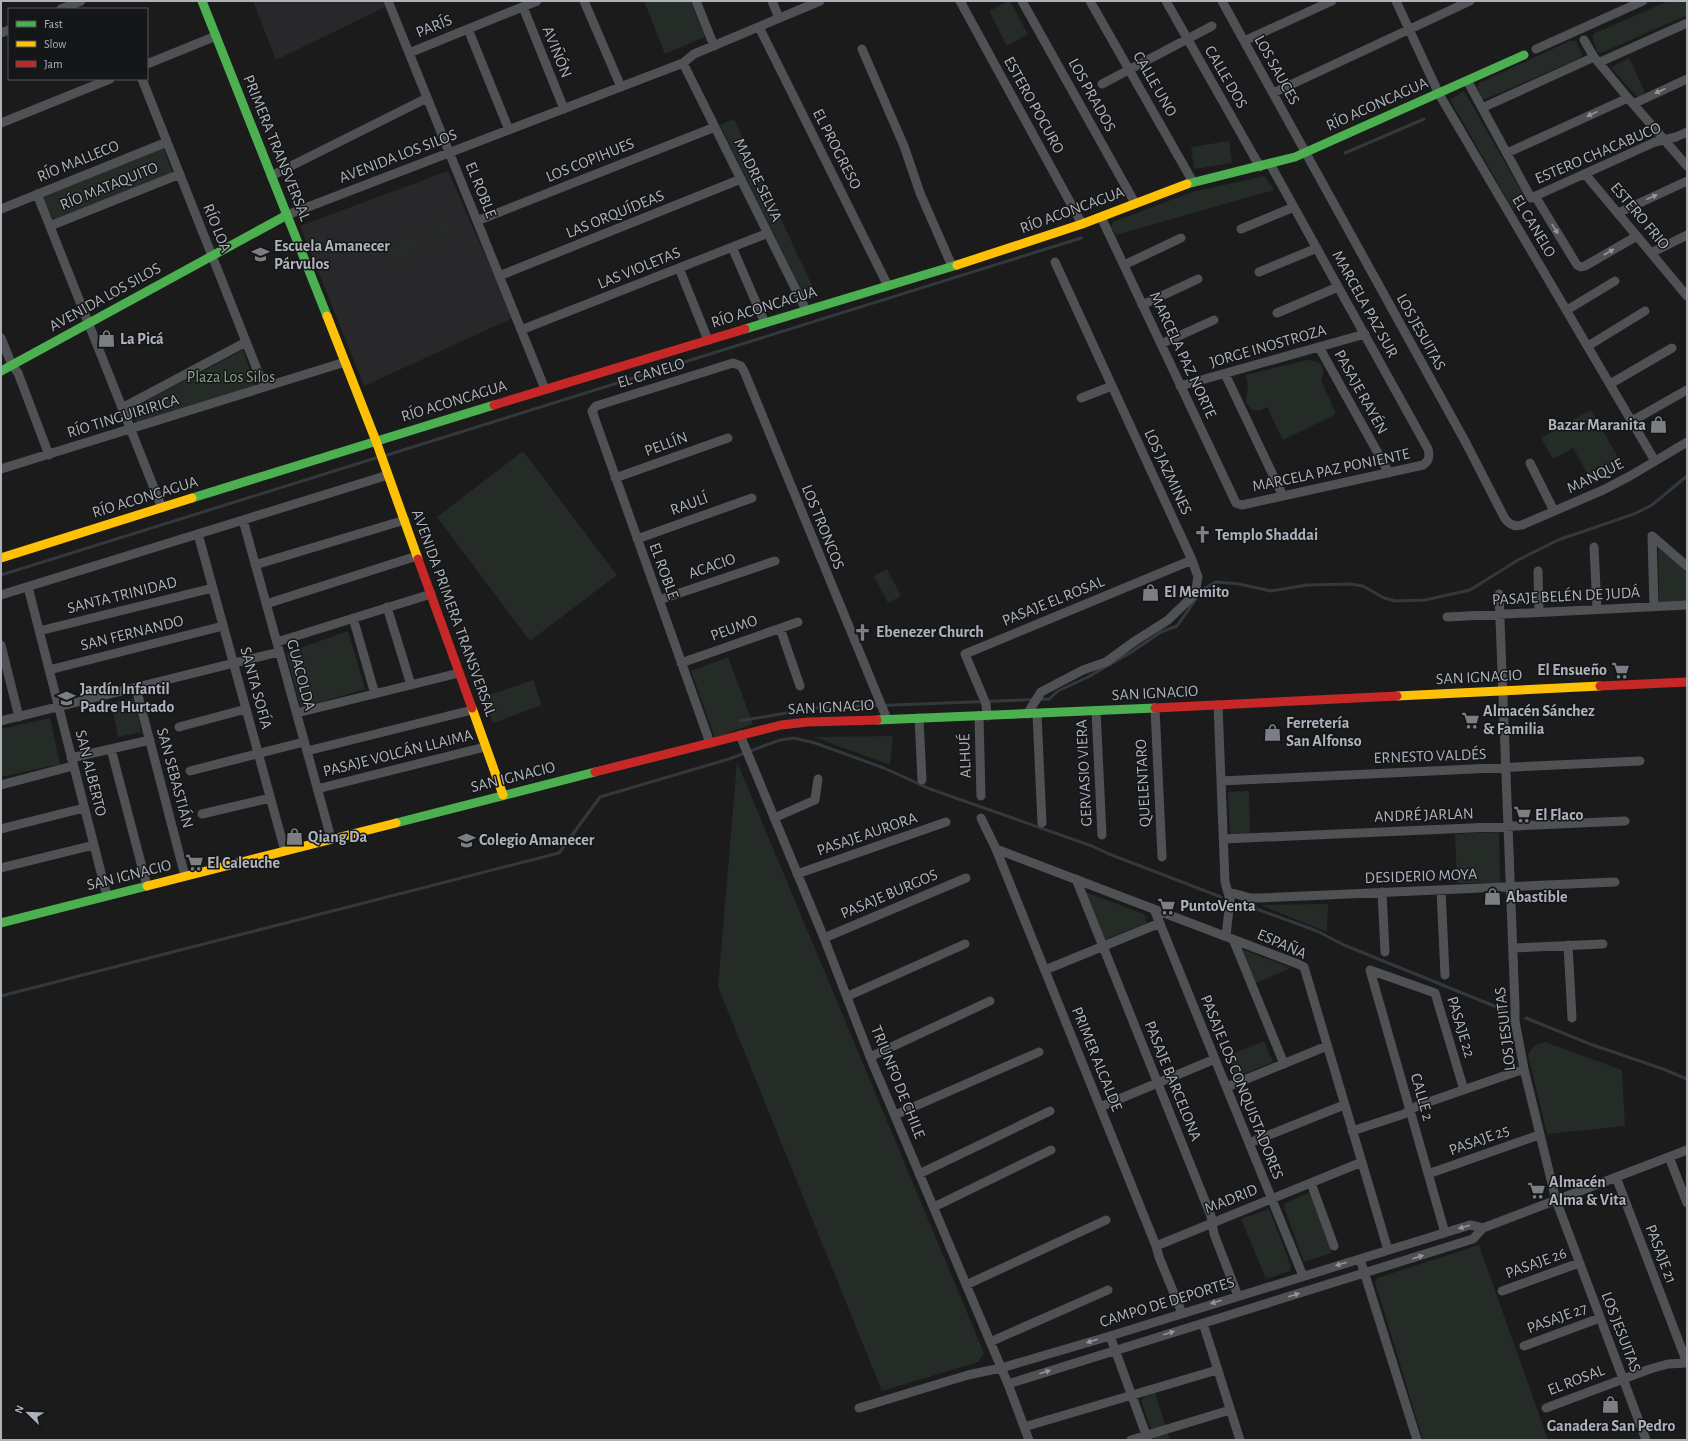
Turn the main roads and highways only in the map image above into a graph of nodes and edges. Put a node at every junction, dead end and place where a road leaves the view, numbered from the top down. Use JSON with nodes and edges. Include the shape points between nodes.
{"nodes":[{"id":1,"x":206,"y":2,"type":"edge"},
{"id":2,"x":1524,"y":55,"type":"dead end"},
{"id":3,"x":287,"y":215,"type":"junction"},
{"id":4,"x":1,"y":371,"type":"edge"},
{"id":5,"x":376,"y":440,"type":"junction"},
{"id":6,"x":1,"y":558,"type":"edge"},
{"id":7,"x":1687,"y":682,"type":"edge"},
{"id":8,"x":503,"y":795,"type":"junction"},
{"id":9,"x":1,"y":923,"type":"edge"}],
"edges":[{"from":1,"to":3,"type":"main road","name":"PRIMERA TRANSVERSAL","via":[[216,36]]},
{"from":2,"to":5,"type":"main road","name":"RÍO ACONCAGUA","via":[[1290,159],[1193,182],[1082,224],[952,266]]},
{"from":3,"to":4,"type":"main road","name":"AVENIDA LOS SILOS"},
{"from":3,"to":5,"type":"main road","name":"PRIMERA TRANSVERSAL"},
{"from":5,"to":6,"type":"main road","name":"RÍO ACONCAGUA"},
{"from":5,"to":8,"type":"main road","name":"AVENIDA PRIMERA TRANSVERSAL"},
{"from":7,"to":8,"type":"main road","name":"SAN IGNACIO","via":[[1096,711],[1035,710],[1027,714],[983,716],[885,716],[808,722],[781,725]]},
{"from":8,"to":9,"type":"main road","name":"SAN IGNACIO"}]}
